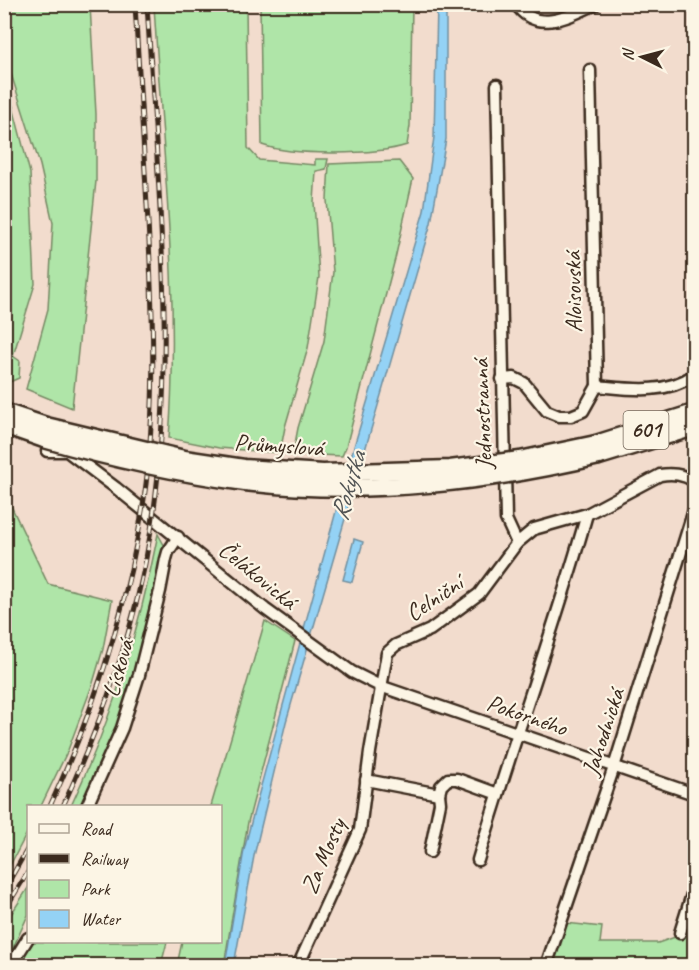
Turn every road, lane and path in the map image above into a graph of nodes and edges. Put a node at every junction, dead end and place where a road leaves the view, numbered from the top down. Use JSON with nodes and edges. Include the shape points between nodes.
{"nodes":[{"id":1,"x":516,"y":4,"type":"edge"},
{"id":2,"x":590,"y":6,"type":"edge"},
{"id":3,"x":590,"y":70,"type":"dead end"},
{"id":4,"x":497,"y":85,"type":"dead end"},
{"id":5,"x":694,"y":375,"type":"edge"},
{"id":6,"x":502,"y":379,"type":"junction"},
{"id":7,"x":597,"y":386,"type":"junction"},
{"id":8,"x":4,"y":412,"type":"edge"},
{"id":9,"x":694,"y":413,"type":"edge"},
{"id":10,"x":4,"y":425,"type":"edge"},
{"id":11,"x":694,"y":427,"type":"edge"},
{"id":12,"x":46,"y":439,"type":"junction"},
{"id":13,"x":660,"y":439,"type":"junction"},
{"id":14,"x":694,"y":439,"type":"edge"},
{"id":15,"x":597,"y":450,"type":"junction"},
{"id":16,"x":694,"y":481,"type":"edge"},
{"id":17,"x":694,"y":510,"type":"edge"},
{"id":18,"x":587,"y":514,"type":"junction"},
{"id":19,"x":178,"y":537,"type":"junction"},
{"id":20,"x":517,"y":543,"type":"junction"},
{"id":21,"x":380,"y":686,"type":"junction"},
{"id":22,"x":519,"y":734,"type":"junction"},
{"id":23,"x":614,"y":767,"type":"junction"},
{"id":24,"x":366,"y":780,"type":"junction"},
{"id":25,"x":439,"y":794,"type":"junction"},
{"id":26,"x":498,"y":794,"type":"junction"},
{"id":27,"x":694,"y":794,"type":"edge"},
{"id":28,"x":88,"y":805,"type":"edge"},
{"id":29,"x":430,"y":852,"type":"dead end"},
{"id":30,"x":478,"y":860,"type":"dead end"},
{"id":31,"x":694,"y":888,"type":"edge"},
{"id":32,"x":680,"y":933,"type":"dead end"},
{"id":33,"x":27,"y":940,"type":"edge"},
{"id":34,"x":13,"y":962,"type":"dead end"},
{"id":35,"x":298,"y":966,"type":"edge"},
{"id":36,"x":546,"y":966,"type":"edge"}],
"edges":[{"from":1,"to":2,"type":"street","via":[[535,21],[562,18]]},
{"from":3,"to":7,"type":"street","name":"Aloisovská"},
{"from":4,"to":6,"type":"street","name":"Jednostranná"},
{"from":5,"to":7,"type":"street","via":[[652,390]]},
{"from":6,"to":7,"type":"street","via":[[524,382],[547,411],[559,416],[583,411]]},
{"from":6,"to":20,"type":"street","name":"Jednostranná","via":[[506,519]]},
{"from":8,"to":12,"type":"main road","name":"Průmyslová","number":"601"},
{"from":9,"to":15,"type":"main road","name":"Průmyslová","number":"601"},
{"from":10,"to":12,"type":"main road","name":"Průmyslová","number":"601"},
{"from":11,"to":13,"type":"main road","name":"Průmyslová","number":"601"},
{"from":12,"to":15,"type":"main road","name":"Průmyslová","number":"601","bridge":true,"via":[[244,468],[323,473],[450,470]]},
{"from":12,"to":19,"type":"street","name":"Čelákovická"},
{"from":13,"to":14,"type":"main road"},
{"from":13,"to":15,"type":"main road","name":"Průmyslová","number":"601"},
{"from":16,"to":18,"type":"street","via":[[684,475],[660,475]]},
{"from":17,"to":23,"type":"street","name":"Jahodnická"},
{"from":18,"to":20,"type":"street","via":[[534,529]]},
{"from":18,"to":22,"type":"street"},
{"from":19,"to":21,"type":"street","name":"Čelákovická","via":[[265,609],[352,672]]},
{"from":19,"to":28,"type":"street","name":"Lísková","via":[[168,552],[139,675],[122,728]]},
{"from":20,"to":21,"type":"street","name":"Celniční","via":[[479,594],[430,630],[387,653]]},
{"from":21,"to":22,"type":"street","name":"Pokorného"},
{"from":21,"to":24,"type":"street","name":"Za Mosty"},
{"from":22,"to":23,"type":"street","name":"Pokorného"},
{"from":22,"to":26,"type":"street"},
{"from":23,"to":27,"type":"street","name":"Pokorného"},
{"from":23,"to":36,"type":"street","name":"Jahodnická"},
{"from":24,"to":25,"type":"street"},
{"from":24,"to":35,"type":"street","name":"Za Mosty","via":[[360,830]]},
{"from":25,"to":26,"type":"street","via":[[448,779]]},
{"from":25,"to":29,"type":"street"},
{"from":26,"to":30,"type":"street"},
{"from":31,"to":32,"type":"street"},
{"from":33,"to":34,"type":"street"}]}
